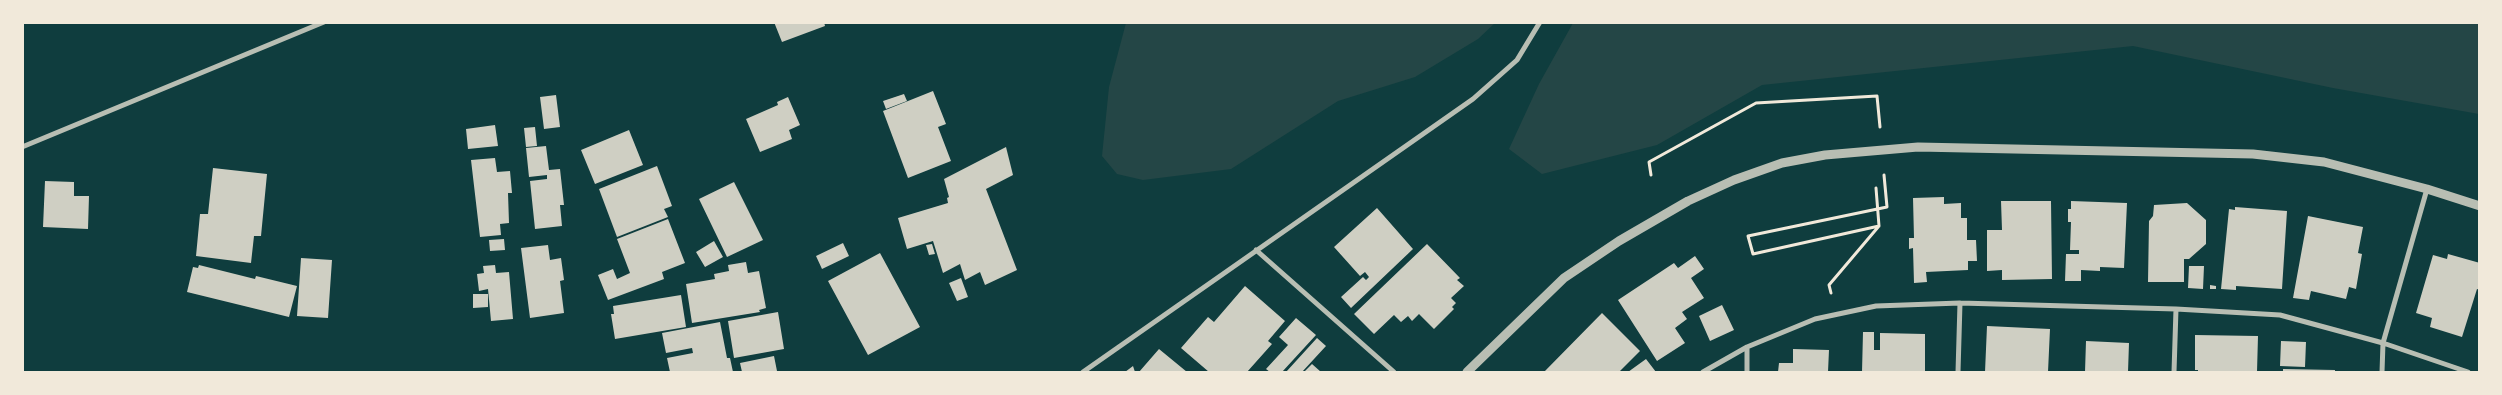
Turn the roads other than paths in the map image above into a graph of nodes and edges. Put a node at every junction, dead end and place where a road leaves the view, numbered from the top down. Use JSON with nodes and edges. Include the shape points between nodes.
{"nodes":[{"id":1,"x":324,"y":22,"type":"edge"},
{"id":2,"x":1540,"y":22,"type":"edge"},
{"id":3,"x":22,"y":147,"type":"edge"},
{"id":4,"x":2427,"y":189,"type":"junction"},
{"id":5,"x":2480,"y":206,"type":"edge"},
{"id":6,"x":1256,"y":250,"type":"junction"},
{"id":7,"x":1960,"y":303,"type":"junction"},
{"id":8,"x":2176,"y":309,"type":"junction"},
{"id":9,"x":2383,"y":343,"type":"junction"},
{"id":10,"x":1747,"y":347,"type":"junction"},
{"id":11,"x":1083,"y":372,"type":"edge"},
{"id":12,"x":1394,"y":372,"type":"edge"},
{"id":13,"x":1467,"y":372,"type":"edge"},
{"id":14,"x":1703,"y":372,"type":"edge"},
{"id":15,"x":1747,"y":372,"type":"edge"},
{"id":16,"x":1958,"y":372,"type":"edge"},
{"id":17,"x":2174,"y":372,"type":"edge"},
{"id":18,"x":2382,"y":372,"type":"edge"},
{"id":19,"x":2468,"y":372,"type":"edge"}],
"edges":[{"from":1,"to":3,"type":"street"},
{"from":2,"to":6,"type":"street","via":[[1518,60],[1473,99]]},
{"from":4,"to":5,"type":"street"},
{"from":4,"to":9,"type":"street"},
{"from":4,"to":13,"type":"street","via":[[2324,162],[2253,154],[1918,147],[1782,163],[1688,201],[1572,272]]},
{"from":6,"to":11,"type":"street"},
{"from":6,"to":12,"type":"street"},
{"from":7,"to":8,"type":"street"},
{"from":7,"to":10,"type":"street","via":[[1876,306],[1815,319]]},
{"from":7,"to":16,"type":"street"},
{"from":8,"to":9,"type":"street","via":[[2280,315]]},
{"from":8,"to":17,"type":"street"},
{"from":9,"to":18,"type":"street"},
{"from":9,"to":19,"type":"street"},
{"from":10,"to":14,"type":"street"},
{"from":10,"to":15,"type":"street"}]}
